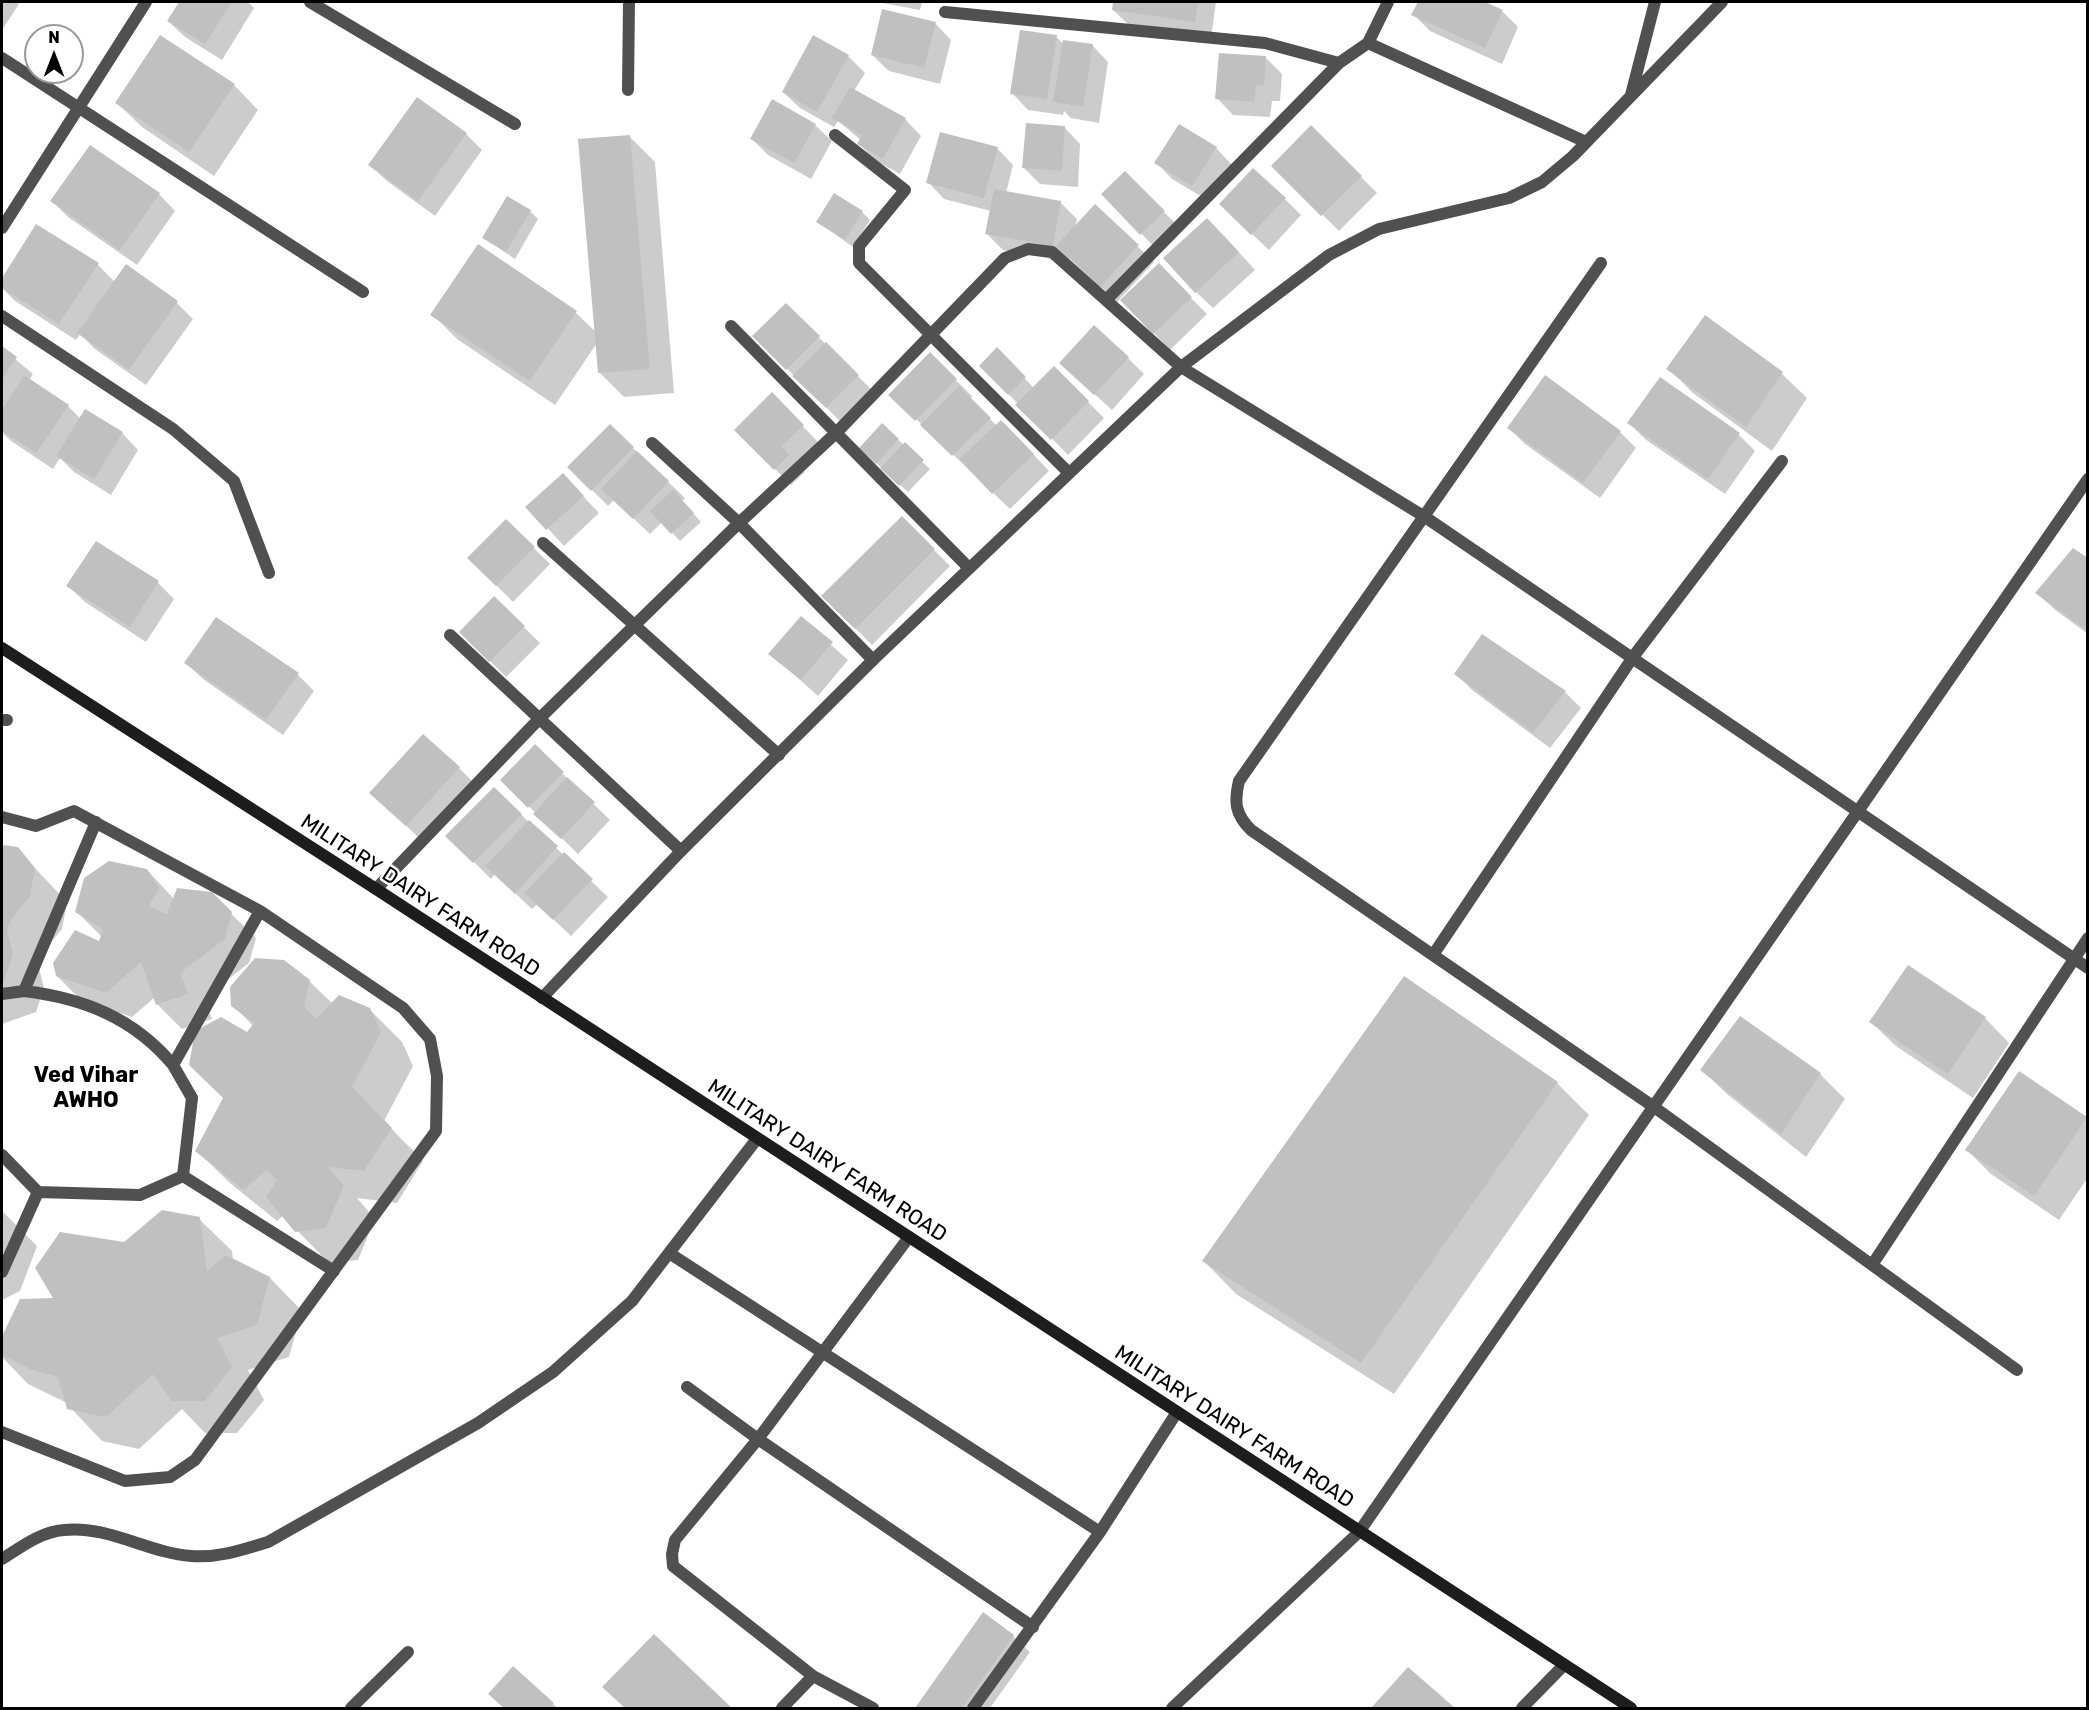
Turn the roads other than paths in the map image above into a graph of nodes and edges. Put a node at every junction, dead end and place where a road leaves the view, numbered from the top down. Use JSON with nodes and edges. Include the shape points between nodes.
{"nodes":[{"id":1,"x":146,"y":2,"type":"edge"},
{"id":2,"x":310,"y":2,"type":"edge"},
{"id":3,"x":630,"y":2,"type":"edge"},
{"id":4,"x":1388,"y":2,"type":"edge"},
{"id":5,"x":1655,"y":2,"type":"edge"},
{"id":6,"x":1722,"y":2,"type":"edge"},
{"id":7,"x":945,"y":12,"type":"dead end"},
{"id":8,"x":1368,"y":43,"type":"junction"},
{"id":9,"x":2,"y":58,"type":"edge"},
{"id":10,"x":1339,"y":63,"type":"junction"},
{"id":11,"x":628,"y":90,"type":"dead end"},
{"id":12,"x":1631,"y":95,"type":"junction"},
{"id":13,"x":78,"y":107,"type":"junction"},
{"id":14,"x":515,"y":124,"type":"dead end"},
{"id":15,"x":835,"y":135,"type":"dead end"},
{"id":16,"x":1586,"y":142,"type":"junction"},
{"id":17,"x":2,"y":228,"type":"edge"},
{"id":18,"x":1601,"y":264,"type":"dead end"},
{"id":19,"x":363,"y":292,"type":"dead end"},
{"id":20,"x":1106,"y":300,"type":"junction"},
{"id":21,"x":2,"y":316,"type":"edge"},
{"id":22,"x":731,"y":326,"type":"dead end"},
{"id":23,"x":931,"y":334,"type":"junction"},
{"id":24,"x":1181,"y":367,"type":"junction"},
{"id":25,"x":836,"y":433,"type":"junction"},
{"id":26,"x":652,"y":443,"type":"dead end"},
{"id":27,"x":1782,"y":461,"type":"dead end"},
{"id":28,"x":1068,"y":472,"type":"junction"},
{"id":29,"x":2088,"y":479,"type":"edge"},
{"id":30,"x":1425,"y":517,"type":"junction"},
{"id":31,"x":739,"y":523,"type":"junction"},
{"id":32,"x":543,"y":543,"type":"dead end"},
{"id":33,"x":968,"y":567,"type":"junction"},
{"id":34,"x":269,"y":573,"type":"dead end"},
{"id":35,"x":633,"y":624,"type":"junction"},
{"id":36,"x":450,"y":635,"type":"dead end"},
{"id":37,"x":2,"y":648,"type":"edge"},
{"id":38,"x":1633,"y":657,"type":"junction"},
{"id":39,"x":873,"y":660,"type":"junction"},
{"id":40,"x":538,"y":719,"type":"junction"},
{"id":41,"x":778,"y":755,"type":"junction"},
{"id":42,"x":1858,"y":811,"type":"junction"},
{"id":43,"x":2,"y":817,"type":"edge"},
{"id":44,"x":96,"y":822,"type":"junction"},
{"id":45,"x":681,"y":851,"type":"junction"},
{"id":46,"x":376,"y":889,"type":"junction"},
{"id":47,"x":260,"y":911,"type":"junction"},
{"id":48,"x":2088,"y":938,"type":"edge"},
{"id":49,"x":1433,"y":955,"type":"junction"},
{"id":50,"x":2073,"y":958,"type":"junction"},
{"id":51,"x":2088,"y":968,"type":"edge"},
{"id":52,"x":24,"y":991,"type":"junction"},
{"id":53,"x":2,"y":994,"type":"edge"},
{"id":54,"x":542,"y":998,"type":"junction"},
{"id":55,"x":173,"y":1065,"type":"junction"},
{"id":56,"x":1654,"y":1107,"type":"junction"},
{"id":57,"x":756,"y":1140,"type":"junction"},
{"id":58,"x":2,"y":1155,"type":"edge"},
{"id":59,"x":183,"y":1176,"type":"junction"},
{"id":60,"x":38,"y":1192,"type":"junction"},
{"id":61,"x":909,"y":1237,"type":"junction"},
{"id":62,"x":669,"y":1253,"type":"junction"},
{"id":63,"x":1872,"y":1264,"type":"junction"},
{"id":64,"x":334,"y":1271,"type":"junction"},
{"id":65,"x":2,"y":1272,"type":"edge"},
{"id":66,"x":822,"y":1354,"type":"junction"},
{"id":67,"x":2018,"y":1370,"type":"dead end"},
{"id":68,"x":687,"y":1387,"type":"dead end"},
{"id":69,"x":1177,"y":1412,"type":"junction"},
{"id":70,"x":2,"y":1432,"type":"edge"},
{"id":71,"x":758,"y":1439,"type":"junction"},
{"id":72,"x":1100,"y":1532,"type":"junction"},
{"id":73,"x":1359,"y":1532,"type":"junction"},
{"id":74,"x":2,"y":1559,"type":"edge"},
{"id":75,"x":1033,"y":1627,"type":"junction"},
{"id":76,"x":408,"y":1652,"type":"dead end"},
{"id":77,"x":1564,"y":1665,"type":"junction"},
{"id":78,"x":813,"y":1676,"type":"junction"},
{"id":79,"x":351,"y":1708,"type":"edge"},
{"id":80,"x":782,"y":1708,"type":"edge"},
{"id":81,"x":873,"y":1708,"type":"edge"},
{"id":82,"x":973,"y":1708,"type":"edge"},
{"id":83,"x":1172,"y":1708,"type":"edge"},
{"id":84,"x":1522,"y":1708,"type":"edge"},
{"id":85,"x":1631,"y":1708,"type":"edge"}],
"edges":[{"from":1,"to":13,"type":"street"},
{"from":2,"to":14,"type":"street"},
{"from":3,"to":11,"type":"street"},
{"from":4,"to":8,"type":"street"},
{"from":5,"to":12,"type":"street"},
{"from":6,"to":12,"type":"street"},
{"from":7,"to":10,"type":"street","via":[[1264,43]]},
{"from":8,"to":10,"type":"street"},
{"from":8,"to":16,"type":"street"},
{"from":9,"to":13,"type":"street"},
{"from":10,"to":20,"type":"street"},
{"from":12,"to":16,"type":"street"},
{"from":13,"to":17,"type":"street"},
{"from":13,"to":19,"type":"street"},
{"from":15,"to":23,"type":"street","via":[[904,190],[859,246],[857,255],[859,264]]},
{"from":16,"to":24,"type":"street","via":[[1542,182],[1509,198],[1379,229],[1329,255]]},
{"from":18,"to":30,"type":"street"},
{"from":20,"to":23,"type":"street","via":[[1052,252],[1028,249],[1005,258]]},
{"from":20,"to":24,"type":"street"},
{"from":21,"to":34,"type":"street","via":[[173,429],[234,481]]},
{"from":22,"to":25,"type":"street"},
{"from":23,"to":25,"type":"street"},
{"from":23,"to":28,"type":"street"},
{"from":24,"to":28,"type":"street"},
{"from":24,"to":30,"type":"street"},
{"from":25,"to":31,"type":"street"},
{"from":25,"to":33,"type":"street"},
{"from":26,"to":31,"type":"street"},
{"from":27,"to":38,"type":"street"},
{"from":28,"to":33,"type":"street"},
{"from":29,"to":42,"type":"street"},
{"from":30,"to":38,"type":"street"},
{"from":30,"to":49,"type":"street","via":[[1239,780],[1235,799],[1238,817],[1251,830]]},
{"from":31,"to":35,"type":"street"},
{"from":31,"to":39,"type":"street"},
{"from":32,"to":35,"type":"street"},
{"from":33,"to":39,"type":"street"},
{"from":35,"to":40,"type":"street"},
{"from":35,"to":41,"type":"street"},
{"from":36,"to":40,"type":"street"},
{"from":37,"to":46,"type":"main road","name":"MILITARY DAIRY FARM ROAD"},
{"from":38,"to":42,"type":"street"},
{"from":38,"to":49,"type":"street"},
{"from":39,"to":41,"type":"street"},
{"from":40,"to":45,"type":"street"},
{"from":40,"to":46,"type":"street"},
{"from":41,"to":45,"type":"street"},
{"from":42,"to":50,"type":"street"},
{"from":42,"to":56,"type":"street"},
{"from":43,"to":44,"type":"street","via":[[36,826],[74,811]]},
{"from":44,"to":47,"type":"street"},
{"from":44,"to":52,"type":"street"},
{"from":45,"to":54,"type":"street"},
{"from":46,"to":54,"type":"main road","name":"MILITARY DAIRY FARM ROAD"},
{"from":47,"to":55,"type":"street"},
{"from":47,"to":64,"type":"street","via":[[403,1008],[430,1039],[437,1076],[436,1131]]},
{"from":48,"to":50,"type":"street"},
{"from":49,"to":56,"type":"street"},
{"from":50,"to":51,"type":"street"},
{"from":50,"to":63,"type":"street"},
{"from":52,"to":53,"type":"street"},
{"from":52,"to":55,"type":"street","via":[[63,996],[98,1008],[153,1041]]},
{"from":54,"to":57,"type":"main road","name":"MILITARY DAIRY FARM ROAD"},
{"from":55,"to":59,"type":"street","via":[[192,1098]]},
{"from":56,"to":63,"type":"street"},
{"from":56,"to":73,"type":"street"},
{"from":57,"to":61,"type":"main road","name":"MILITARY DAIRY FARM ROAD"},
{"from":57,"to":62,"type":"street"},
{"from":58,"to":60,"type":"street"},
{"from":59,"to":60,"type":"street","via":[[140,1196]]},
{"from":59,"to":64,"type":"street"},
{"from":60,"to":65,"type":"street"},
{"from":61,"to":66,"type":"street"},
{"from":61,"to":69,"type":"main road","name":"MILITARY DAIRY FARM ROAD"},
{"from":62,"to":66,"type":"street"},
{"from":62,"to":74,"type":"street","via":[[632,1301],[553,1372],[478,1423],[268,1542],[230,1554],[190,1556],[97,1533],[64,1530],[38,1536]]},
{"from":63,"to":67,"type":"street"},
{"from":64,"to":70,"type":"street","via":[[195,1460],[170,1477],[125,1481]]},
{"from":66,"to":71,"type":"street"},
{"from":66,"to":72,"type":"street"},
{"from":68,"to":71,"type":"street"},
{"from":69,"to":72,"type":"street"},
{"from":69,"to":73,"type":"main road","name":"MILITARY DAIRY FARM ROAD"},
{"from":71,"to":75,"type":"street"},
{"from":71,"to":78,"type":"street","via":[[675,1540],[674,1566]]},
{"from":72,"to":75,"type":"street"},
{"from":73,"to":77,"type":"main road","name":"MILITARY DAIRY FARM ROAD"},
{"from":73,"to":83,"type":"street"},
{"from":75,"to":82,"type":"street"},
{"from":76,"to":79,"type":"street"},
{"from":77,"to":84,"type":"street"},
{"from":77,"to":85,"type":"main road","name":"MILITARY DAIRY FARM ROAD"},
{"from":78,"to":80,"type":"street"},
{"from":78,"to":81,"type":"street"}]}
